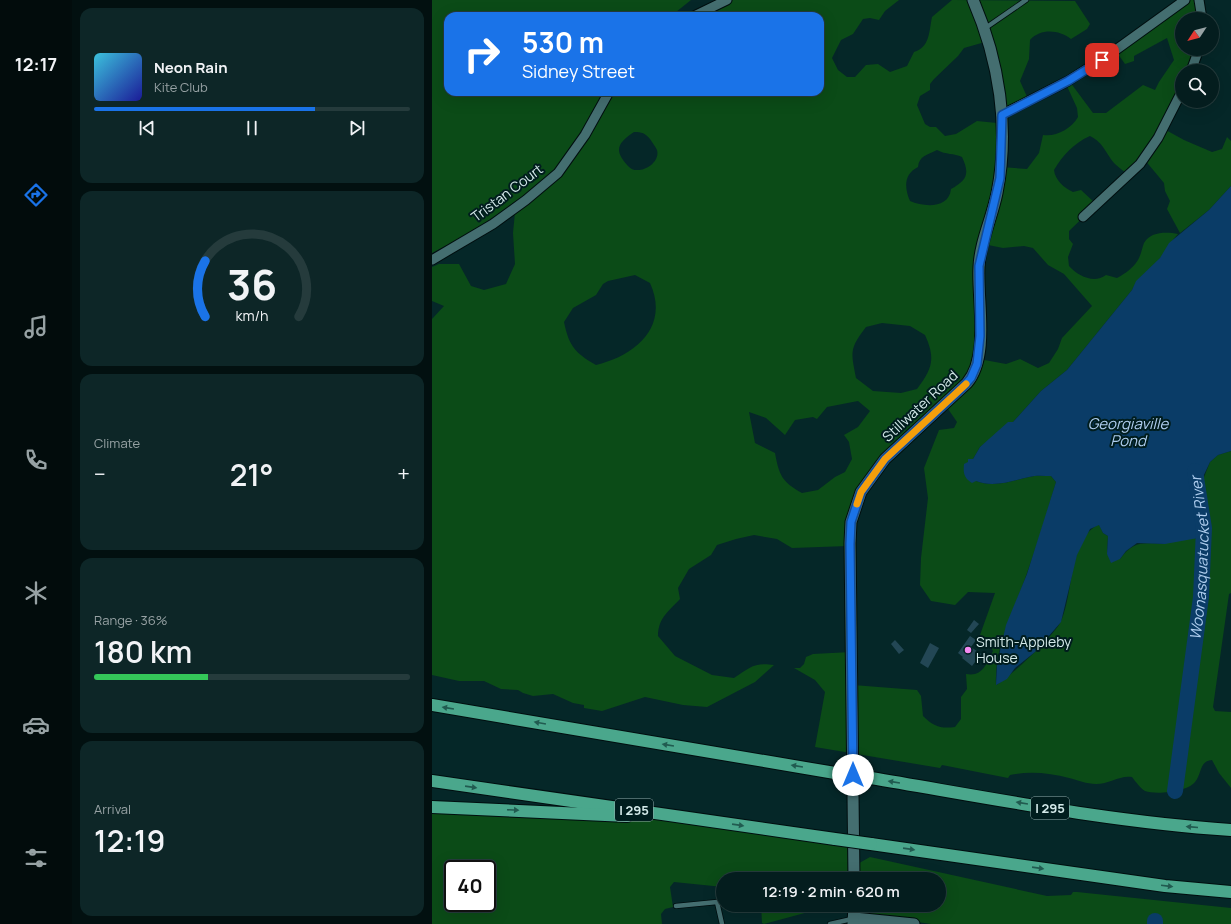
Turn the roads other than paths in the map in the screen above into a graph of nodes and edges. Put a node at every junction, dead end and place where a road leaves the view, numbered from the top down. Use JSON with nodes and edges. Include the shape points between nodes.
{"nodes":[{"id":1,"x":727,"y":0,"type":"edge"},
{"id":2,"x":973,"y":0,"type":"edge"},
{"id":3,"x":1026,"y":0,"type":"edge"},
{"id":4,"x":1185,"y":0,"type":"edge"},
{"id":5,"x":1198,"y":0,"type":"edge"},
{"id":6,"x":702,"y":12,"type":"edge"},
{"id":7,"x":1201,"y":12,"type":"edge"},
{"id":8,"x":984,"y":29,"type":"junction"},
{"id":9,"x":607,"y":96,"type":"edge"},
{"id":10,"x":1175,"y":105,"type":"edge"},
{"id":11,"x":1002,"y":115,"type":"junction"},
{"id":12,"x":1083,"y":217,"type":"dead end"},
{"id":13,"x":432,"y":260,"type":"edge"},
{"id":14,"x":432,"y":705,"type":"edge"},
{"id":15,"x":432,"y":781,"type":"edge"},
{"id":16,"x":432,"y":807,"type":"edge"},
{"id":17,"x":714,"y":822,"type":"junction"},
{"id":18,"x":1231,"y":830,"type":"edge"},
{"id":19,"x":854,"y":872,"type":"edge"},
{"id":20,"x":1231,"y":892,"type":"edge"},
{"id":21,"x":716,"y":902,"type":"edge"},
{"id":22,"x":676,"y":906,"type":"dead end"},
{"id":23,"x":719,"y":912,"type":"edge"},
{"id":24,"x":854,"y":921,"type":"edge"},
{"id":25,"x":722,"y":924,"type":"edge"},
{"id":26,"x":830,"y":924,"type":"edge"},
{"id":27,"x":914,"y":924,"type":"edge"}],
"edges":[{"from":1,"to":6,"type":"street"},
{"from":2,"to":8,"type":"street","name":"Stillwater Road"},
{"from":3,"to":8,"type":"lane"},
{"from":4,"to":11,"type":"street","via":[[1068,81]]},
{"from":5,"to":7,"type":"street"},
{"from":8,"to":11,"type":"street","name":"Stillwater Road"},
{"from":9,"to":13,"type":"street","name":"Tristan Court","via":[[585,135],[558,172],[494,224]]},
{"from":10,"to":12,"type":"street","via":[[1158,138],[1140,164]]},
{"from":11,"to":19,"type":"street","name":"Stillwater Road","via":[[1000,178],[979,266],[979,351],[975,371],[963,387],[885,459],[861,492],[851,522]]},
{"from":18,"to":14,"type":"highway","number":"I 295","one_way":true,"bridge":true,"via":[[1104,817]]},
{"from":15,"to":17,"type":"highway","number":"I 295","one_way":true},
{"from":16,"to":17,"type":"highway","one_way":true},
{"from":17,"to":20,"type":"highway","number":"I 295","one_way":true,"bridge":true,"via":[[1131,881]]},
{"from":21,"to":22,"type":"lane"},
{"from":23,"to":25,"type":"lane"},
{"from":24,"to":26,"type":"lane"},
{"from":24,"to":27,"type":"street"}]}
